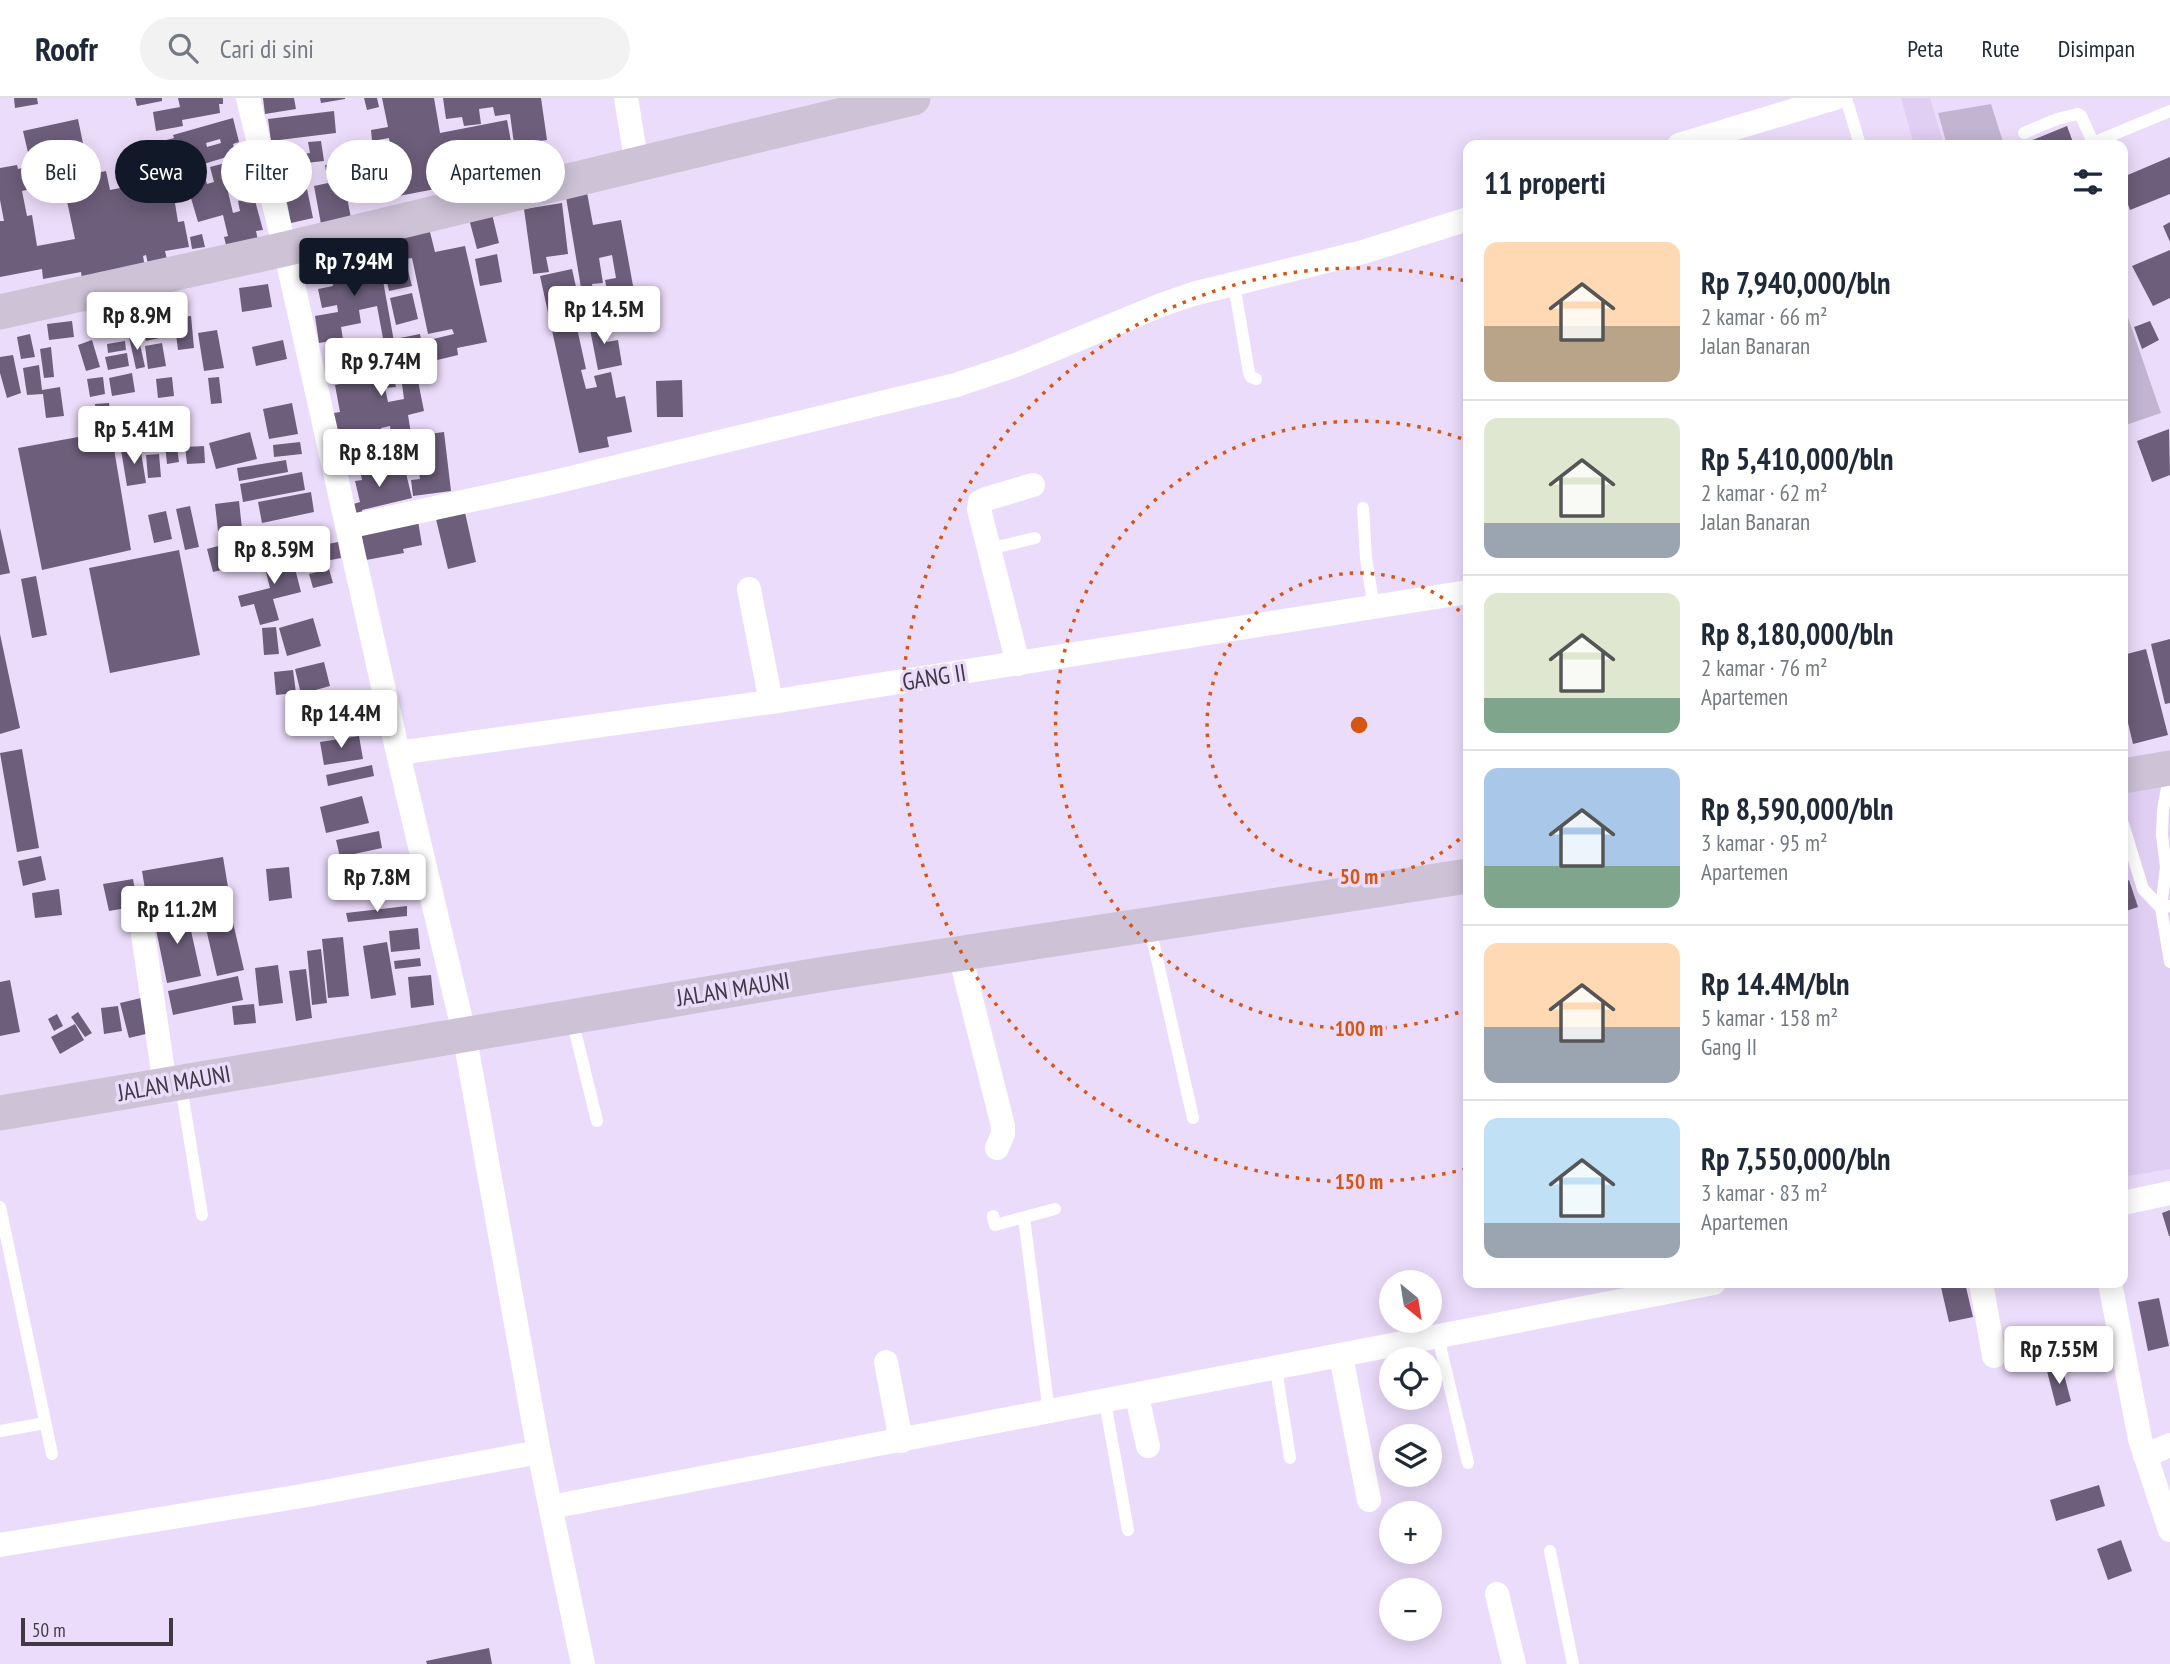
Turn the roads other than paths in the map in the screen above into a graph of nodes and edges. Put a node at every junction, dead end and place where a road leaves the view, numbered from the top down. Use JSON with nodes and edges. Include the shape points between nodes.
{"nodes":[{"id":1,"x":248,"y":98,"type":"edge"},
{"id":2,"x":626,"y":98,"type":"edge"},
{"id":3,"x":913,"y":98,"type":"edge"},
{"id":4,"x":1835,"y":98,"type":"edge"},
{"id":5,"x":1846,"y":98,"type":"edge"},
{"id":6,"x":2170,"y":111,"type":"edge"},
{"id":7,"x":2024,"y":133,"type":"dead end"},
{"id":8,"x":1736,"y":137,"type":"edge"},
{"id":9,"x":1715,"y":140,"type":"edge"},
{"id":10,"x":1859,"y":140,"type":"edge"},
{"id":11,"x":2092,"y":140,"type":"edge"},
{"id":12,"x":2100,"y":140,"type":"edge"},
{"id":13,"x":637,"y":165,"type":"junction"},
{"id":14,"x":1463,"y":221,"type":"edge"},
{"id":15,"x":285,"y":249,"type":"junction"},
{"id":16,"x":1234,"y":284,"type":"junction"},
{"id":17,"x":0,"y":312,"type":"edge"},
{"id":18,"x":1256,"y":379,"type":"dead end"},
{"id":19,"x":1033,"y":485,"type":"dead end"},
{"id":20,"x":1363,"y":508,"type":"dead end"},
{"id":21,"x":347,"y":527,"type":"junction"},
{"id":22,"x":1035,"y":538,"type":"dead end"},
{"id":23,"x":989,"y":549,"type":"junction"},
{"id":24,"x":748,"y":589,"type":"dead end"},
{"id":25,"x":1463,"y":593,"type":"edge"},
{"id":26,"x":1374,"y":608,"type":"junction"},
{"id":27,"x":1018,"y":664,"type":"junction"},
{"id":28,"x":772,"y":702,"type":"junction"},
{"id":29,"x":398,"y":753,"type":"junction"},
{"id":30,"x":2170,"y":770,"type":"edge"},
{"id":31,"x":2128,"y":775,"type":"edge"},
{"id":32,"x":2128,"y":840,"type":"edge"},
{"id":33,"x":1463,"y":877,"type":"edge"},
{"id":34,"x":2165,"y":907,"type":"edge"},
{"id":35,"x":141,"y":920,"type":"dead end"},
{"id":36,"x":1149,"y":924,"type":"junction"},
{"id":37,"x":960,"y":955,"type":"junction"},
{"id":38,"x":2170,"y":962,"type":"edge"},
{"id":39,"x":571,"y":1016,"type":"junction"},
{"id":40,"x":464,"y":1033,"type":"junction"},
{"id":41,"x":173,"y":1083,"type":"junction"},
{"id":42,"x":0,"y":1113,"type":"edge"},
{"id":43,"x":1194,"y":1118,"type":"dead end"},
{"id":44,"x":597,"y":1121,"type":"dead end"},
{"id":45,"x":997,"y":1148,"type":"dead end"},
{"id":46,"x":2170,"y":1193,"type":"edge"},
{"id":47,"x":2128,"y":1196,"type":"edge"},
{"id":48,"x":0,"y":1207,"type":"edge"},
{"id":49,"x":1055,"y":1209,"type":"dead end"},
{"id":50,"x":202,"y":1215,"type":"dead end"},
{"id":51,"x":993,"y":1216,"type":"dead end"},
{"id":52,"x":1024,"y":1218,"type":"junction"},
{"id":53,"x":1688,"y":1288,"type":"edge"},
{"id":54,"x":1982,"y":1288,"type":"edge"},
{"id":55,"x":2111,"y":1288,"type":"edge"},
{"id":56,"x":1438,"y":1337,"type":"junction"},
{"id":57,"x":1341,"y":1356,"type":"junction"},
{"id":58,"x":1994,"y":1356,"type":"dead end"},
{"id":59,"x":886,"y":1362,"type":"dead end"},
{"id":60,"x":1276,"y":1369,"type":"junction"},
{"id":61,"x":1137,"y":1396,"type":"junction"},
{"id":62,"x":1105,"y":1402,"type":"junction"},
{"id":63,"x":1049,"y":1412,"type":"junction"},
{"id":64,"x":46,"y":1423,"type":"junction"},
{"id":65,"x":0,"y":1432,"type":"edge"},
{"id":66,"x":901,"y":1441,"type":"junction"},
{"id":67,"x":2170,"y":1445,"type":"edge"},
{"id":68,"x":1148,"y":1446,"type":"dead end"},
{"id":69,"x":538,"y":1452,"type":"junction"},
{"id":70,"x":52,"y":1454,"type":"dead end"},
{"id":71,"x":2145,"y":1455,"type":"junction"},
{"id":72,"x":1290,"y":1458,"type":"dead end"},
{"id":73,"x":1468,"y":1463,"type":"dead end"},
{"id":74,"x":1369,"y":1500,"type":"dead end"},
{"id":75,"x":551,"y":1507,"type":"junction"},
{"id":76,"x":1128,"y":1530,"type":"dead end"},
{"id":77,"x":2170,"y":1530,"type":"edge"},
{"id":78,"x":0,"y":1545,"type":"edge"},
{"id":79,"x":1550,"y":1551,"type":"dead end"},
{"id":80,"x":1497,"y":1594,"type":"dead end"},
{"id":81,"x":583,"y":1664,"type":"edge"},
{"id":82,"x":1514,"y":1664,"type":"edge"},
{"id":83,"x":1573,"y":1664,"type":"edge"}],
"edges":[{"from":1,"to":15,"type":"street"},
{"from":2,"to":13,"type":"street"},
{"from":3,"to":13,"type":"main road"},
{"from":4,"to":8,"type":"street"},
{"from":5,"to":10,"type":"lane"},
{"from":6,"to":12,"type":"lane"},
{"from":7,"to":11,"type":"lane","via":[[2078,114]]},
{"from":8,"to":9,"type":"street"},
{"from":13,"to":15,"type":"main road"},
{"from":14,"to":16,"type":"street","via":[[1363,252]]},
{"from":15,"to":17,"type":"main road"},
{"from":15,"to":21,"type":"street"},
{"from":16,"to":18,"type":"lane","via":[[1250,373]]},
{"from":16,"to":21,"type":"street","via":[[1161,305],[956,385]]},
{"from":19,"to":23,"type":"street","via":[[980,502]]},
{"from":20,"to":26,"type":"lane"},
{"from":21,"to":29,"type":"street"},
{"from":22,"to":23,"type":"lane"},
{"from":23,"to":27,"type":"street"},
{"from":24,"to":28,"type":"street"},
{"from":25,"to":26,"type":"street","name":"GANG II"},
{"from":26,"to":27,"type":"street","name":"GANG II"},
{"from":27,"to":28,"type":"street","name":"GANG II"},
{"from":28,"to":29,"type":"street","name":"GANG II"},
{"from":29,"to":40,"type":"street"},
{"from":30,"to":31,"type":"main road"},
{"from":30,"to":34,"type":"lane","via":[[2162,835]]},
{"from":32,"to":34,"type":"lane","via":[[2143,890]]},
{"from":33,"to":36,"type":"main road","name":"JALAN MAUNI"},
{"from":34,"to":38,"type":"lane"},
{"from":35,"to":41,"type":"street"},
{"from":36,"to":37,"type":"main road","name":"JALAN MAUNI"},
{"from":36,"to":43,"type":"lane"},
{"from":37,"to":39,"type":"main road","name":"JALAN MAUNI"},
{"from":37,"to":45,"type":"street","via":[[1003,1126]]},
{"from":39,"to":40,"type":"main road","name":"JALAN MAUNI"},
{"from":39,"to":44,"type":"lane"},
{"from":40,"to":41,"type":"main road","name":"JALAN MAUNI"},
{"from":40,"to":69,"type":"street"},
{"from":41,"to":42,"type":"main road","name":"JALAN MAUNI"},
{"from":41,"to":50,"type":"lane"},
{"from":46,"to":47,"type":"street"},
{"from":48,"to":64,"type":"lane"},
{"from":49,"to":52,"type":"lane"},
{"from":51,"to":52,"type":"lane","via":[[995,1226]]},
{"from":52,"to":63,"type":"lane"},
{"from":53,"to":56,"type":"street"},
{"from":54,"to":58,"type":"street"},
{"from":55,"to":71,"type":"street"},
{"from":56,"to":57,"type":"street"},
{"from":56,"to":73,"type":"lane"},
{"from":57,"to":60,"type":"street"},
{"from":57,"to":74,"type":"street"},
{"from":59,"to":66,"type":"street"},
{"from":60,"to":61,"type":"street"},
{"from":60,"to":72,"type":"lane"},
{"from":61,"to":62,"type":"street"},
{"from":61,"to":68,"type":"street"},
{"from":62,"to":63,"type":"street"},
{"from":62,"to":76,"type":"lane"},
{"from":63,"to":66,"type":"street"},
{"from":64,"to":65,"type":"lane"},
{"from":64,"to":70,"type":"lane"},
{"from":66,"to":75,"type":"street"},
{"from":67,"to":71,"type":"street"},
{"from":69,"to":75,"type":"street"},
{"from":69,"to":78,"type":"street","via":[[276,1501]]},
{"from":71,"to":77,"type":"street"},
{"from":75,"to":81,"type":"street"},
{"from":79,"to":83,"type":"lane"},
{"from":80,"to":82,"type":"street"}]}
